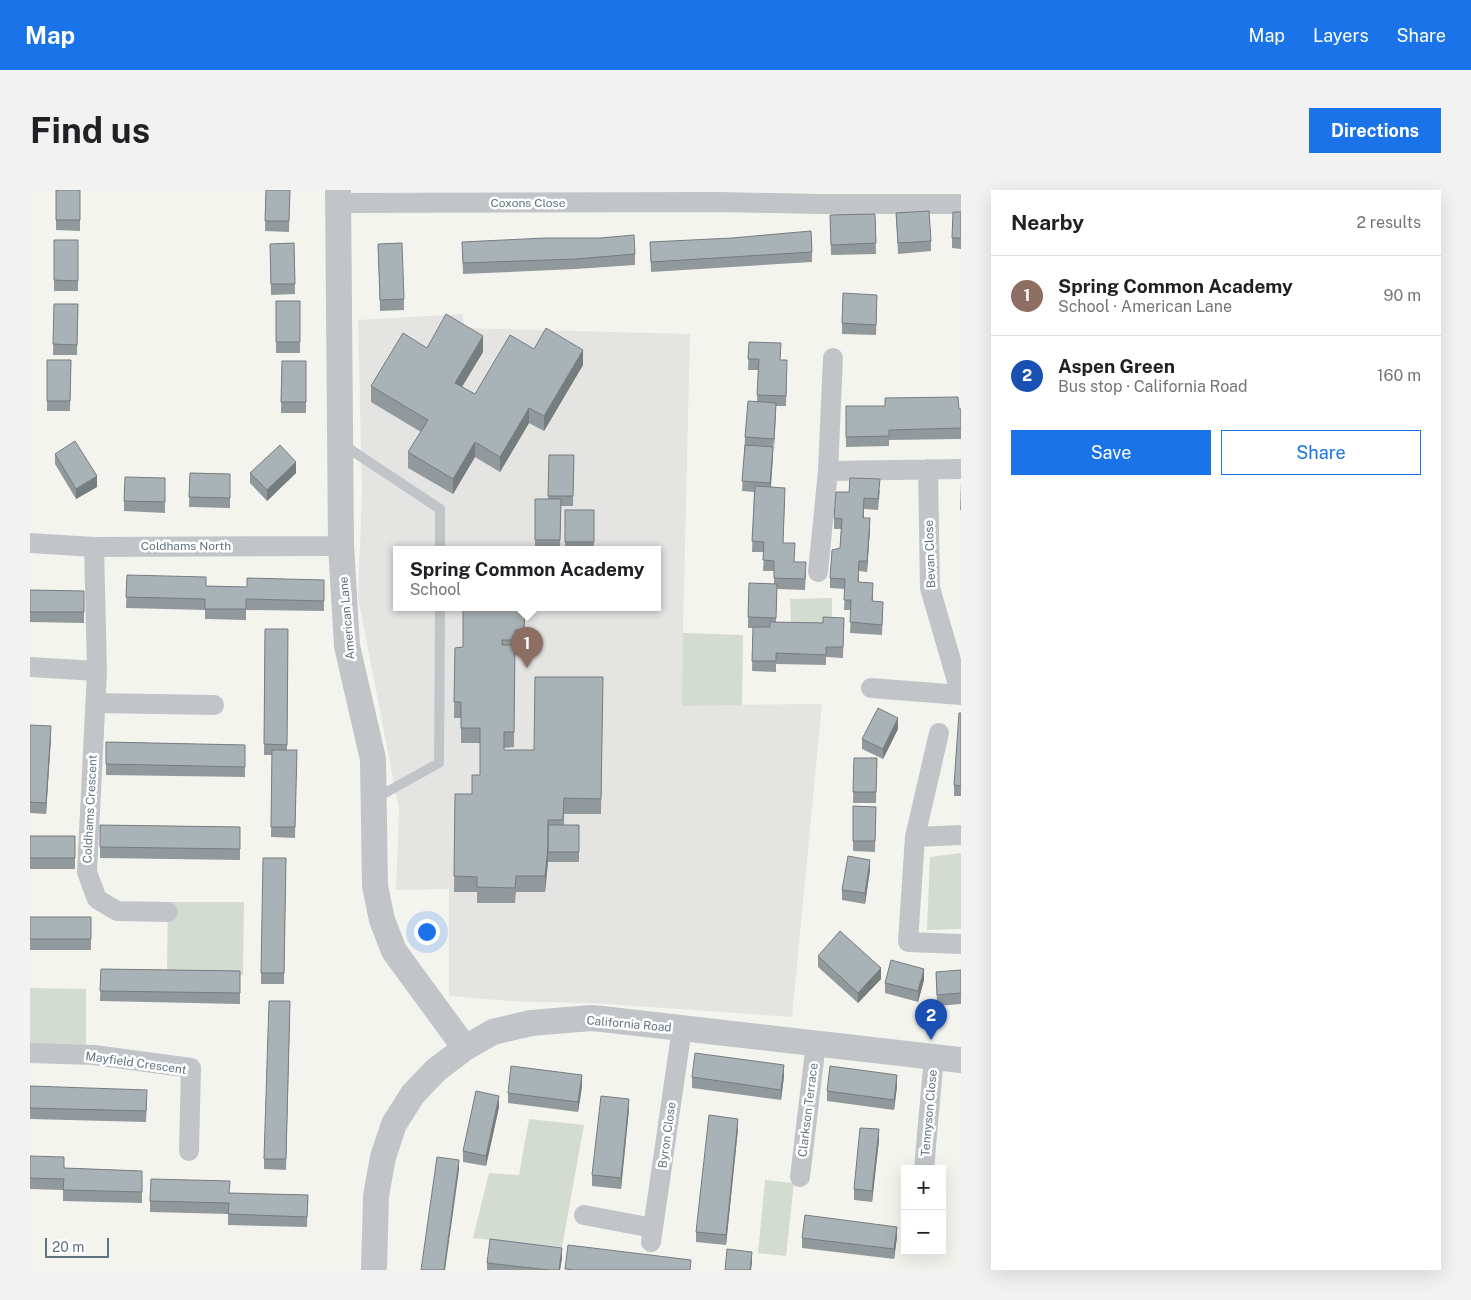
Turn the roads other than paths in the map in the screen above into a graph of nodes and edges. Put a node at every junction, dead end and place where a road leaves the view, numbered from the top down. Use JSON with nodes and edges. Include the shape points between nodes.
{"nodes":[{"id":1,"x":719,"y":196,"type":"edge"},
{"id":2,"x":338,"y":197,"type":"edge"},
{"id":3,"x":916,"y":197,"type":"edge"},
{"id":4,"x":961,"y":204,"type":"edge"},
{"id":5,"x":833,"y":358,"type":"dead end"},
{"id":6,"x":339,"y":442,"type":"junction"},
{"id":7,"x":928,"y":469,"type":"junction"},
{"id":8,"x":961,"y":469,"type":"edge"},
{"id":9,"x":828,"y":471,"type":"junction"},
{"id":10,"x":30,"y":543,"type":"edge"},
{"id":11,"x":341,"y":545,"type":"junction"},
{"id":12,"x":440,"y":546,"type":"edge"},
{"id":13,"x":94,"y":547,"type":"junction"},
{"id":14,"x":818,"y":572,"type":"dead end"},
{"id":15,"x":440,"y":611,"type":"edge"},
{"id":16,"x":30,"y":667,"type":"edge"},
{"id":17,"x":97,"y":671,"type":"junction"},
{"id":18,"x":872,"y":688,"type":"dead end"},
{"id":19,"x":96,"y":704,"type":"junction"},
{"id":20,"x":214,"y":704,"type":"dead end"},
{"id":21,"x":939,"y":733,"type":"dead end"},
{"id":22,"x":374,"y":800,"type":"junction"},
{"id":23,"x":961,"y":835,"type":"edge"},
{"id":24,"x":915,"y":837,"type":"junction"},
{"id":25,"x":168,"y":912,"type":"dead end"},
{"id":26,"x":961,"y":944,"type":"edge"},
{"id":27,"x":682,"y":1028,"type":"junction"},
{"id":28,"x":816,"y":1043,"type":"junction"},
{"id":29,"x":465,"y":1048,"type":"junction"},
{"id":30,"x":30,"y":1053,"type":"edge"},
{"id":31,"x":934,"y":1056,"type":"junction"},
{"id":32,"x":961,"y":1060,"type":"edge"},
{"id":33,"x":188,"y":1151,"type":"dead end"},
{"id":34,"x":924,"y":1165,"type":"edge"},
{"id":35,"x":800,"y":1177,"type":"dead end"},
{"id":36,"x":584,"y":1216,"type":"dead end"},
{"id":37,"x":374,"y":1270,"type":"edge"}],
"edges":[{"from":1,"to":2,"type":"street","name":"Coxons Close"},
{"from":1,"to":3,"type":"street","name":"Coxons Close"},
{"from":2,"to":6,"type":"street","name":"American Lane"},
{"from":3,"to":4,"type":"street","name":"Coxons Close"},
{"from":5,"to":9,"type":"street"},
{"from":6,"to":11,"type":"street","name":"American Lane"},
{"from":6,"to":12,"type":"lane","via":[[440,509]]},
{"from":7,"to":8,"type":"street"},
{"from":7,"to":9,"type":"street"},
{"from":7,"to":18,"type":"street","name":"Bevan Close","via":[[930,588],[960,695]]},
{"from":9,"to":14,"type":"street"},
{"from":10,"to":13,"type":"street","name":"Coldhams North"},
{"from":11,"to":13,"type":"street","name":"Coldhams North"},
{"from":11,"to":22,"type":"street","name":"American Lane","via":[[347,646],[373,759]]},
{"from":13,"to":17,"type":"street","name":"Coldhams Crescent"},
{"from":15,"to":22,"type":"lane","via":[[439,763]]},
{"from":16,"to":17,"type":"street"},
{"from":17,"to":19,"type":"street","name":"Coldhams Crescent"},
{"from":19,"to":20,"type":"street"},
{"from":19,"to":25,"type":"street","name":"Coldhams Crescent","via":[[86,872],[97,899],[117,911]]},
{"from":21,"to":24,"type":"street"},
{"from":22,"to":29,"type":"street","name":"American Lane","via":[[375,886],[382,920],[394,951]]},
{"from":23,"to":24,"type":"street"},
{"from":24,"to":26,"type":"street","via":[[908,942]]},
{"from":27,"to":28,"type":"street","name":"California Road"},
{"from":27,"to":29,"type":"street","name":"California Road","via":[[591,1018],[531,1023],[493,1032]]},
{"from":27,"to":36,"type":"street","name":"Byron Close","via":[[652,1235]]},
{"from":28,"to":31,"type":"street","name":"California Road"},
{"from":28,"to":35,"type":"street","name":"Clarkson Terrace"},
{"from":29,"to":37,"type":"street","name":"California Road","via":[[436,1070],[413,1094],[394,1124],[383,1157],[376,1196]]},
{"from":30,"to":33,"type":"street","name":"Mayfield Crescent","via":[[94,1055],[191,1068]]},
{"from":31,"to":32,"type":"street","name":"California Road"},
{"from":31,"to":34,"type":"street","name":"Tennyson Close"}]}
